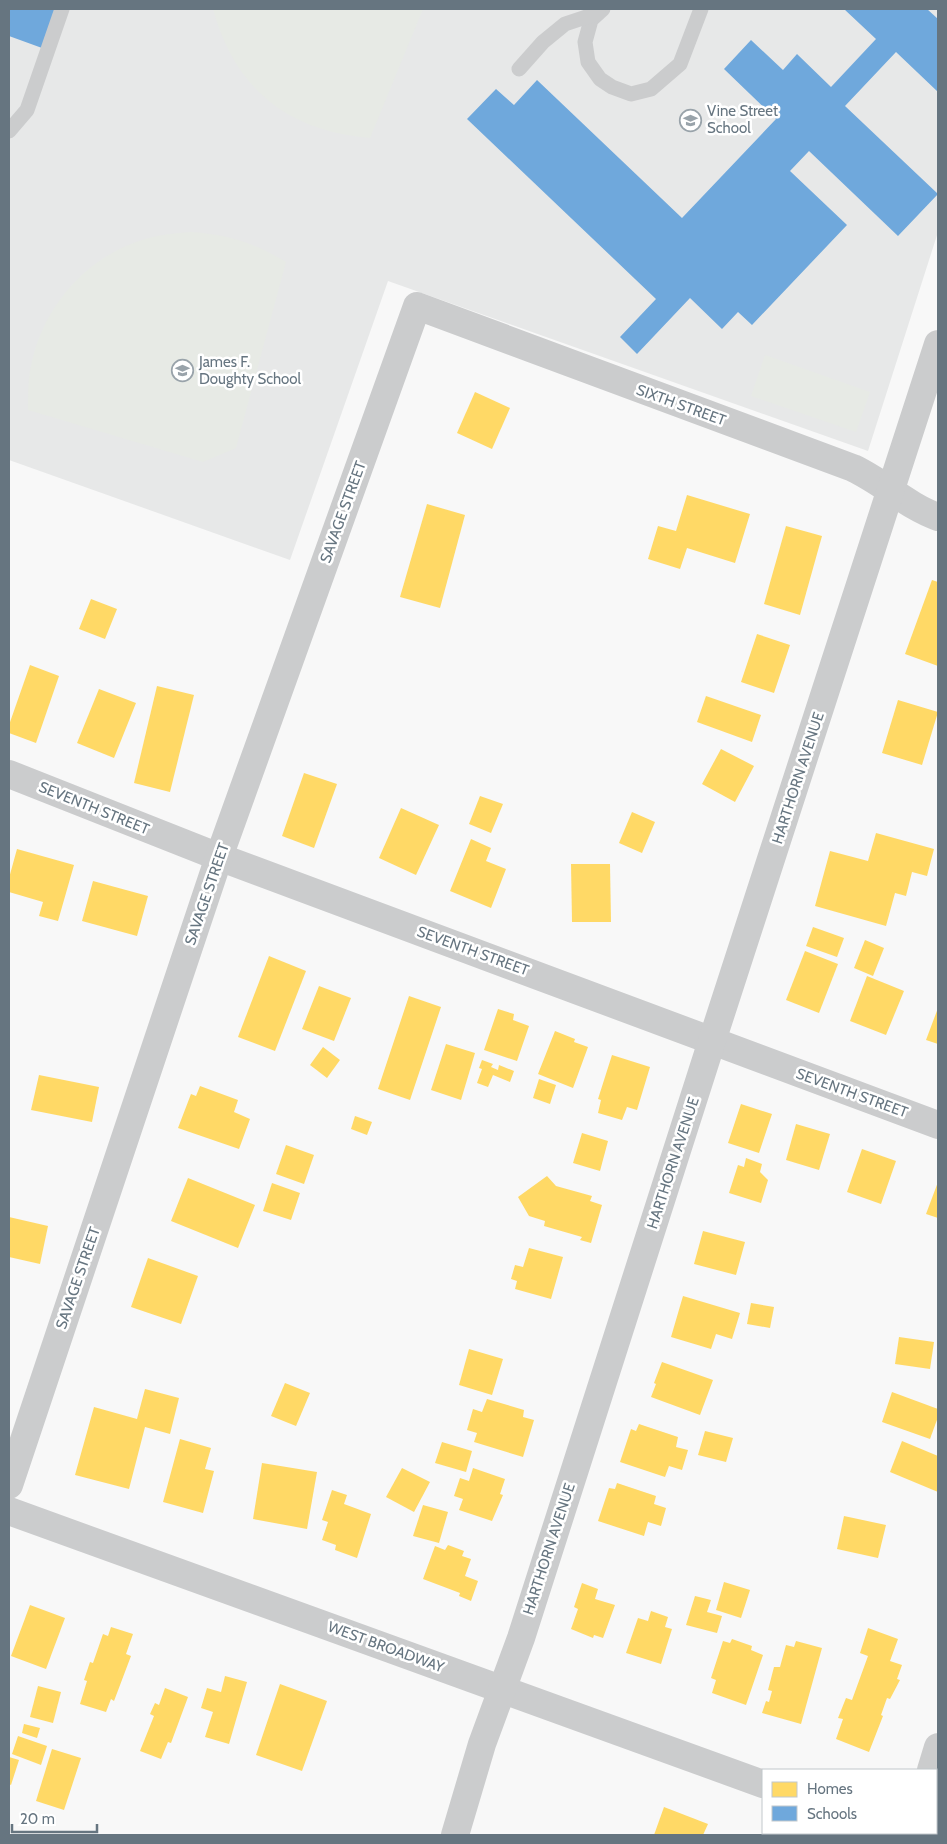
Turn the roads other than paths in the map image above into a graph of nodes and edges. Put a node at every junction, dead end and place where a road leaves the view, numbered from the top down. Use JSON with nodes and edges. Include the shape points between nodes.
{"nodes":[{"id":1,"x":62,"y":9,"type":"edge"},
{"id":2,"x":701,"y":9,"type":"edge"},
{"id":3,"x":602,"y":11,"type":"edge"},
{"id":4,"x":519,"y":69,"type":"dead end"},
{"id":5,"x":9,"y":131,"type":"edge"},
{"id":6,"x":417,"y":306,"type":"joint"},
{"id":7,"x":938,"y":344,"type":"edge"},
{"id":8,"x":891,"y":490,"type":"junction"},
{"id":9,"x":938,"y":517,"type":"edge"},
{"id":10,"x":9,"y":774,"type":"edge"},
{"id":11,"x":219,"y":857,"type":"junction"},
{"id":12,"x":712,"y":1041,"type":"junction"},
{"id":13,"x":938,"y":1125,"type":"edge"},
{"id":14,"x":9,"y":1485,"type":"edge"},
{"id":15,"x":9,"y":1511,"type":"edge"},
{"id":16,"x":502,"y":1690,"type":"junction"},
{"id":17,"x":938,"y":1747,"type":"edge"},
{"id":18,"x":931,"y":1769,"type":"edge"},
{"id":19,"x":762,"y":1784,"type":"edge"},
{"id":20,"x":455,"y":1835,"type":"edge"}],
"edges":[{"from":1,"to":5,"type":"lane","via":[[27,110]]},
{"from":2,"to":3,"type":"lane","via":[[680,64],[651,89],[631,94],[600,79],[588,62],[585,42],[591,20]]},
{"from":3,"to":4,"type":"lane","via":[[565,24],[543,42]]},
{"from":6,"to":8,"type":"street","name":"SIXTH STREET","via":[[853,468]]},
{"from":6,"to":11,"type":"street","name":"SAVAGE STREET"},
{"from":7,"to":8,"type":"street","name":"HARTHORN AVENUE"},
{"from":8,"to":9,"type":"street","name":"SIXTH STREET"},
{"from":8,"to":12,"type":"street","name":"HARTHORN AVENUE"},
{"from":10,"to":11,"type":"street","name":"SEVENTH STREET"},
{"from":11,"to":12,"type":"street","name":"SEVENTH STREET"},
{"from":11,"to":14,"type":"street","name":"SAVAGE STREET"},
{"from":12,"to":13,"type":"street","name":"SEVENTH STREET"},
{"from":12,"to":16,"type":"street","name":"HARTHORN AVENUE"},
{"from":15,"to":16,"type":"street","name":"WEST BROADWAY"},
{"from":16,"to":19,"type":"street","name":"WEST BROADWAY"},
{"from":16,"to":20,"type":"street","name":"HARTHORN AVENUE"},
{"from":17,"to":18,"type":"street"}]}
